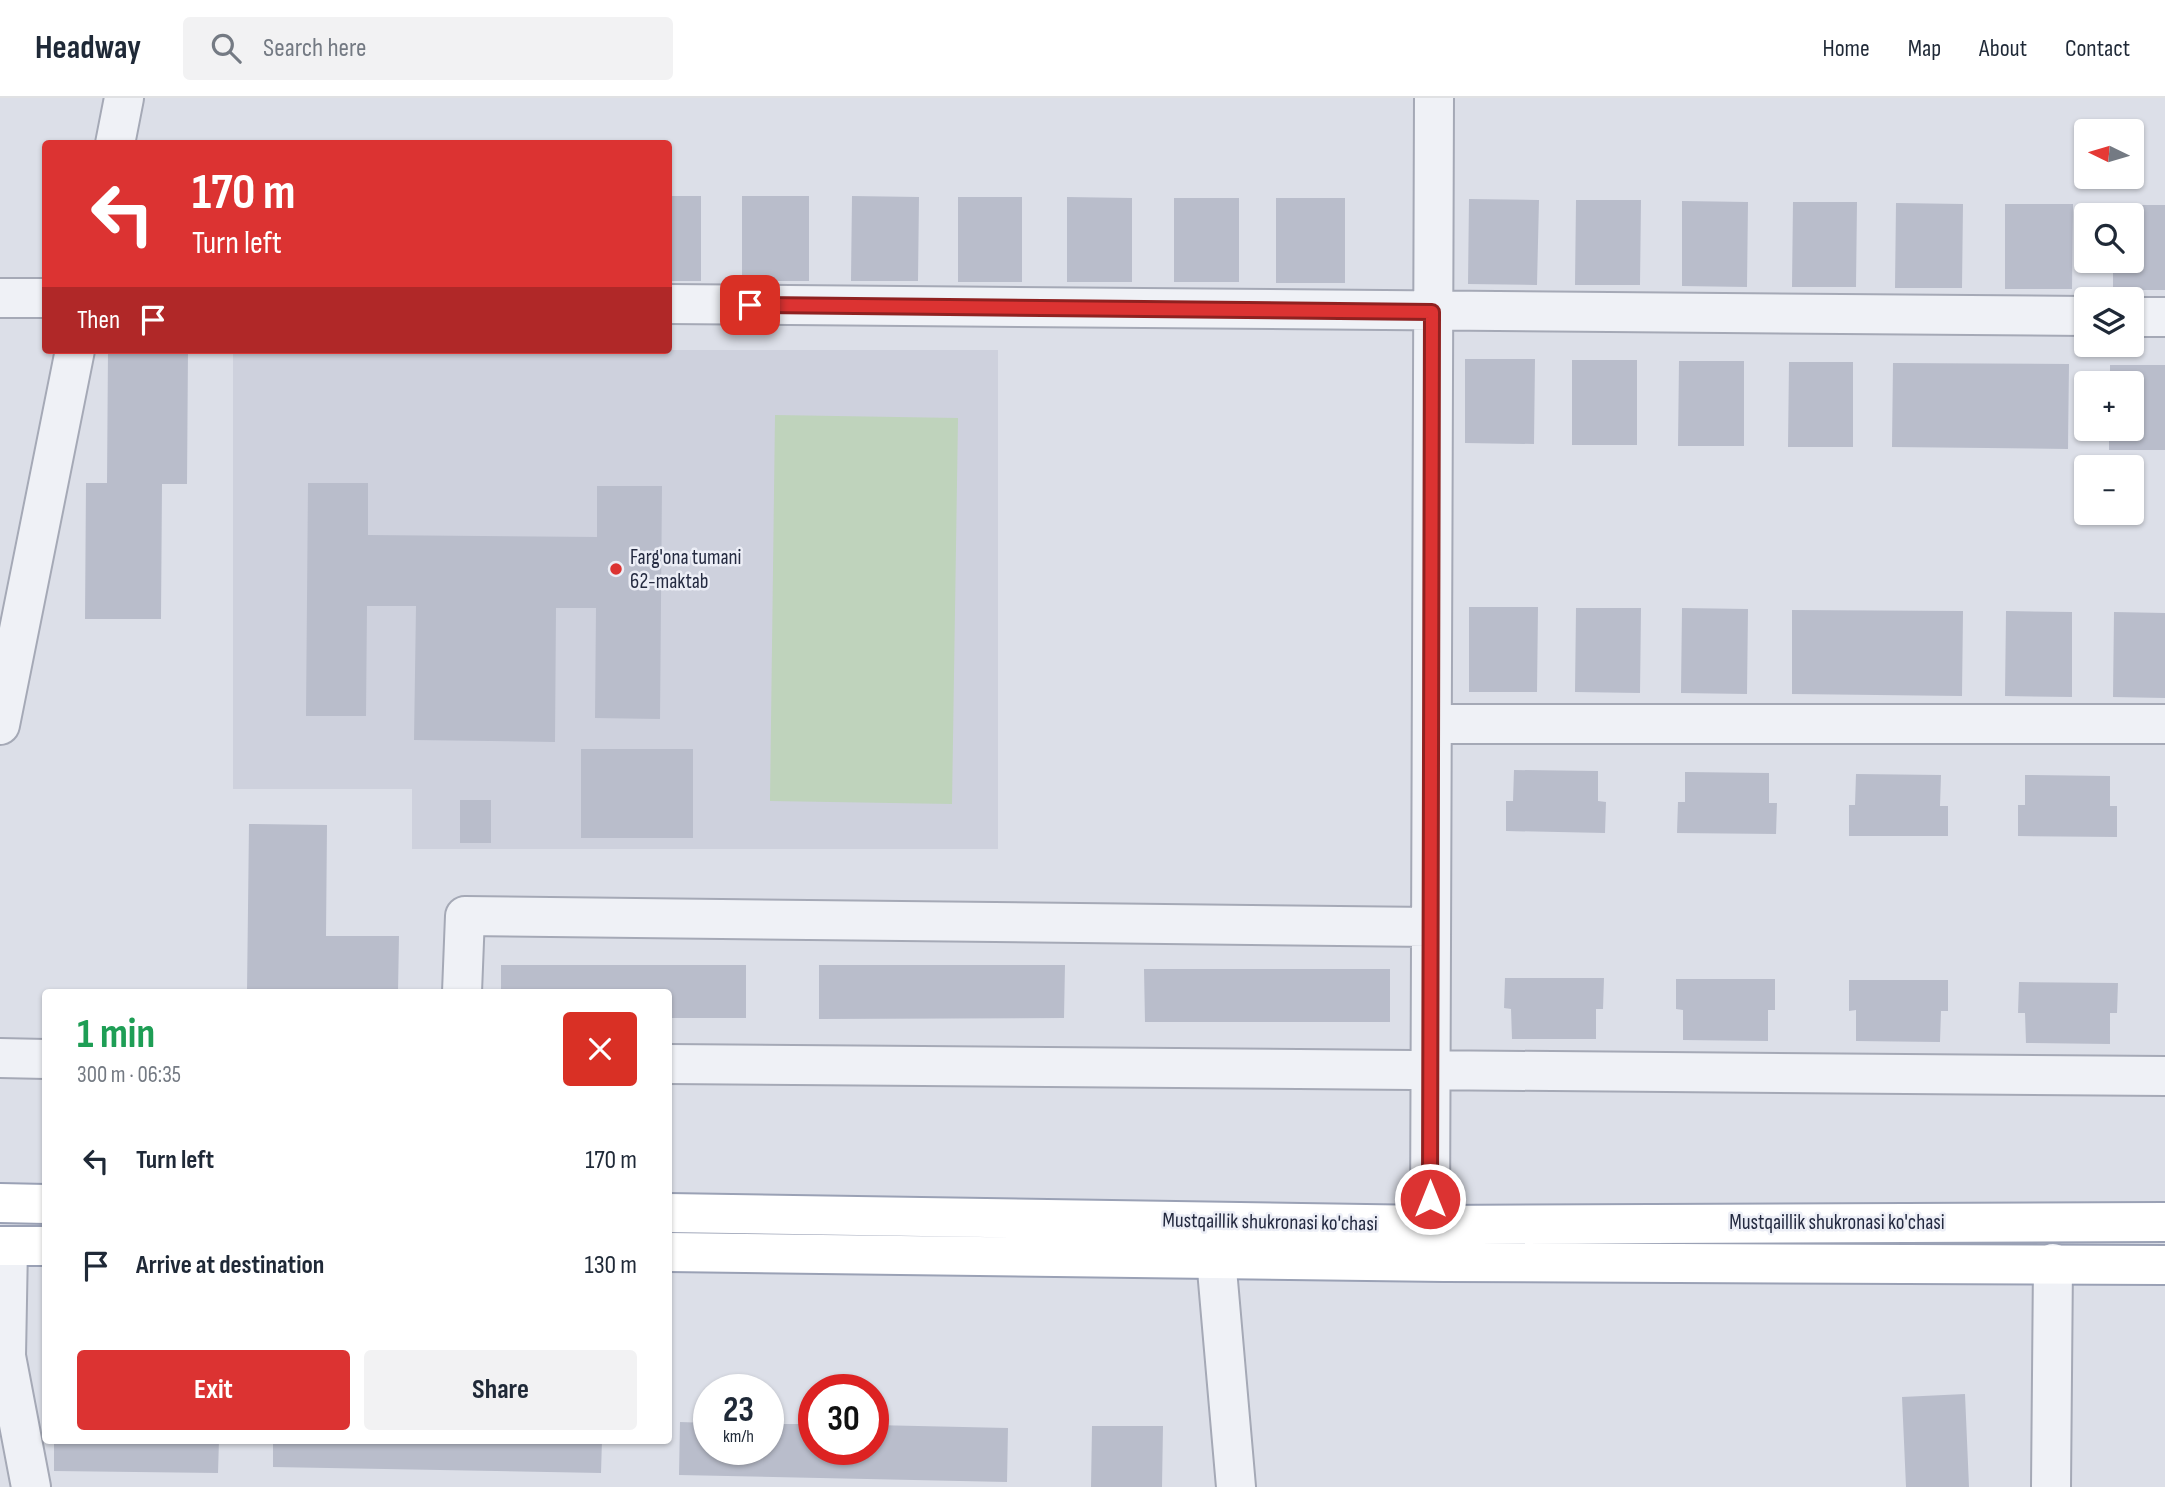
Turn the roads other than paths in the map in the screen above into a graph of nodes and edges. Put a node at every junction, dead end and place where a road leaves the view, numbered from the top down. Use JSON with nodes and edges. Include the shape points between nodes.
{"nodes":[{"id":1,"x":124,"y":98,"type":"edge"},
{"id":2,"x":1434,"y":98,"type":"edge"},
{"id":3,"x":116,"y":140,"type":"edge"},
{"id":4,"x":0,"y":298,"type":"edge"},
{"id":5,"x":42,"y":298,"type":"edge"},
{"id":6,"x":672,"y":304,"type":"edge"},
{"id":7,"x":1432,"y":312,"type":"junction"},
{"id":8,"x":2074,"y":316,"type":"edge"},
{"id":9,"x":2144,"y":317,"type":"edge"},
{"id":10,"x":2165,"y":317,"type":"edge"},
{"id":11,"x":74,"y":354,"type":"edge"},
{"id":12,"x":2165,"y":723,"type":"edge"},
{"id":13,"x":0,"y":724,"type":"edge"},
{"id":14,"x":1432,"y":724,"type":"junction"},
{"id":15,"x":1431,"y":927,"type":"junction"},
{"id":16,"x":462,"y":989,"type":"edge"},
{"id":17,"x":0,"y":1058,"type":"edge"},
{"id":18,"x":42,"y":1059,"type":"edge"},
{"id":19,"x":672,"y":1064,"type":"edge"},
{"id":20,"x":1430,"y":1070,"type":"junction"},
{"id":21,"x":2165,"y":1076,"type":"edge"},
{"id":22,"x":0,"y":1203,"type":"edge"},
{"id":23,"x":42,"y":1204,"type":"edge"},
{"id":24,"x":672,"y":1213,"type":"edge"},
{"id":25,"x":2165,"y":1222,"type":"edge"},
{"id":26,"x":1430,"y":1225,"type":"junction"},
{"id":27,"x":4,"y":1246,"type":"edge"},
{"id":28,"x":42,"y":1247,"type":"edge"},
{"id":29,"x":672,"y":1252,"type":"edge"},
{"id":30,"x":1216,"y":1258,"type":"junction"},
{"id":31,"x":2053,"y":1263,"type":"junction"},
{"id":32,"x":2165,"y":1265,"type":"edge"},
{"id":33,"x":31,"y":1487,"type":"edge"},
{"id":34,"x":1236,"y":1487,"type":"edge"},
{"id":35,"x":2051,"y":1487,"type":"edge"}],
"edges":[{"from":1,"to":3,"type":"street"},
{"from":2,"to":7,"type":"street"},
{"from":4,"to":5,"type":"street"},
{"from":6,"to":7,"type":"street"},
{"from":7,"to":8,"type":"street"},
{"from":7,"to":14,"type":"street"},
{"from":9,"to":10,"type":"street"},
{"from":11,"to":13,"type":"street"},
{"from":12,"to":14,"type":"street"},
{"from":14,"to":15,"type":"street"},
{"from":15,"to":16,"type":"street","via":[[465,916]]},
{"from":15,"to":20,"type":"street"},
{"from":17,"to":18,"type":"street"},
{"from":19,"to":20,"type":"street"},
{"from":20,"to":21,"type":"street"},
{"from":20,"to":26,"type":"street"},
{"from":22,"to":23,"type":"main road"},
{"from":24,"to":26,"type":"main road","name":"Mustqaillik shukronasi ko'chasi"},
{"from":25,"to":26,"type":"main road","name":"Mustqaillik shukronasi ko'chasi"},
{"from":27,"to":28,"type":"main road"},
{"from":27,"to":33,"type":"street","via":[[6,1356]]},
{"from":29,"to":30,"type":"main road","name":"Mustqaillik shukronasi ko'chasi"},
{"from":30,"to":31,"type":"main road","name":"Mustqaillik shukronasi ko'chasi"},
{"from":30,"to":34,"type":"street"},
{"from":31,"to":32,"type":"main road","name":"Mustqaillik shukronasi ko'chasi"},
{"from":31,"to":35,"type":"street"}]}
